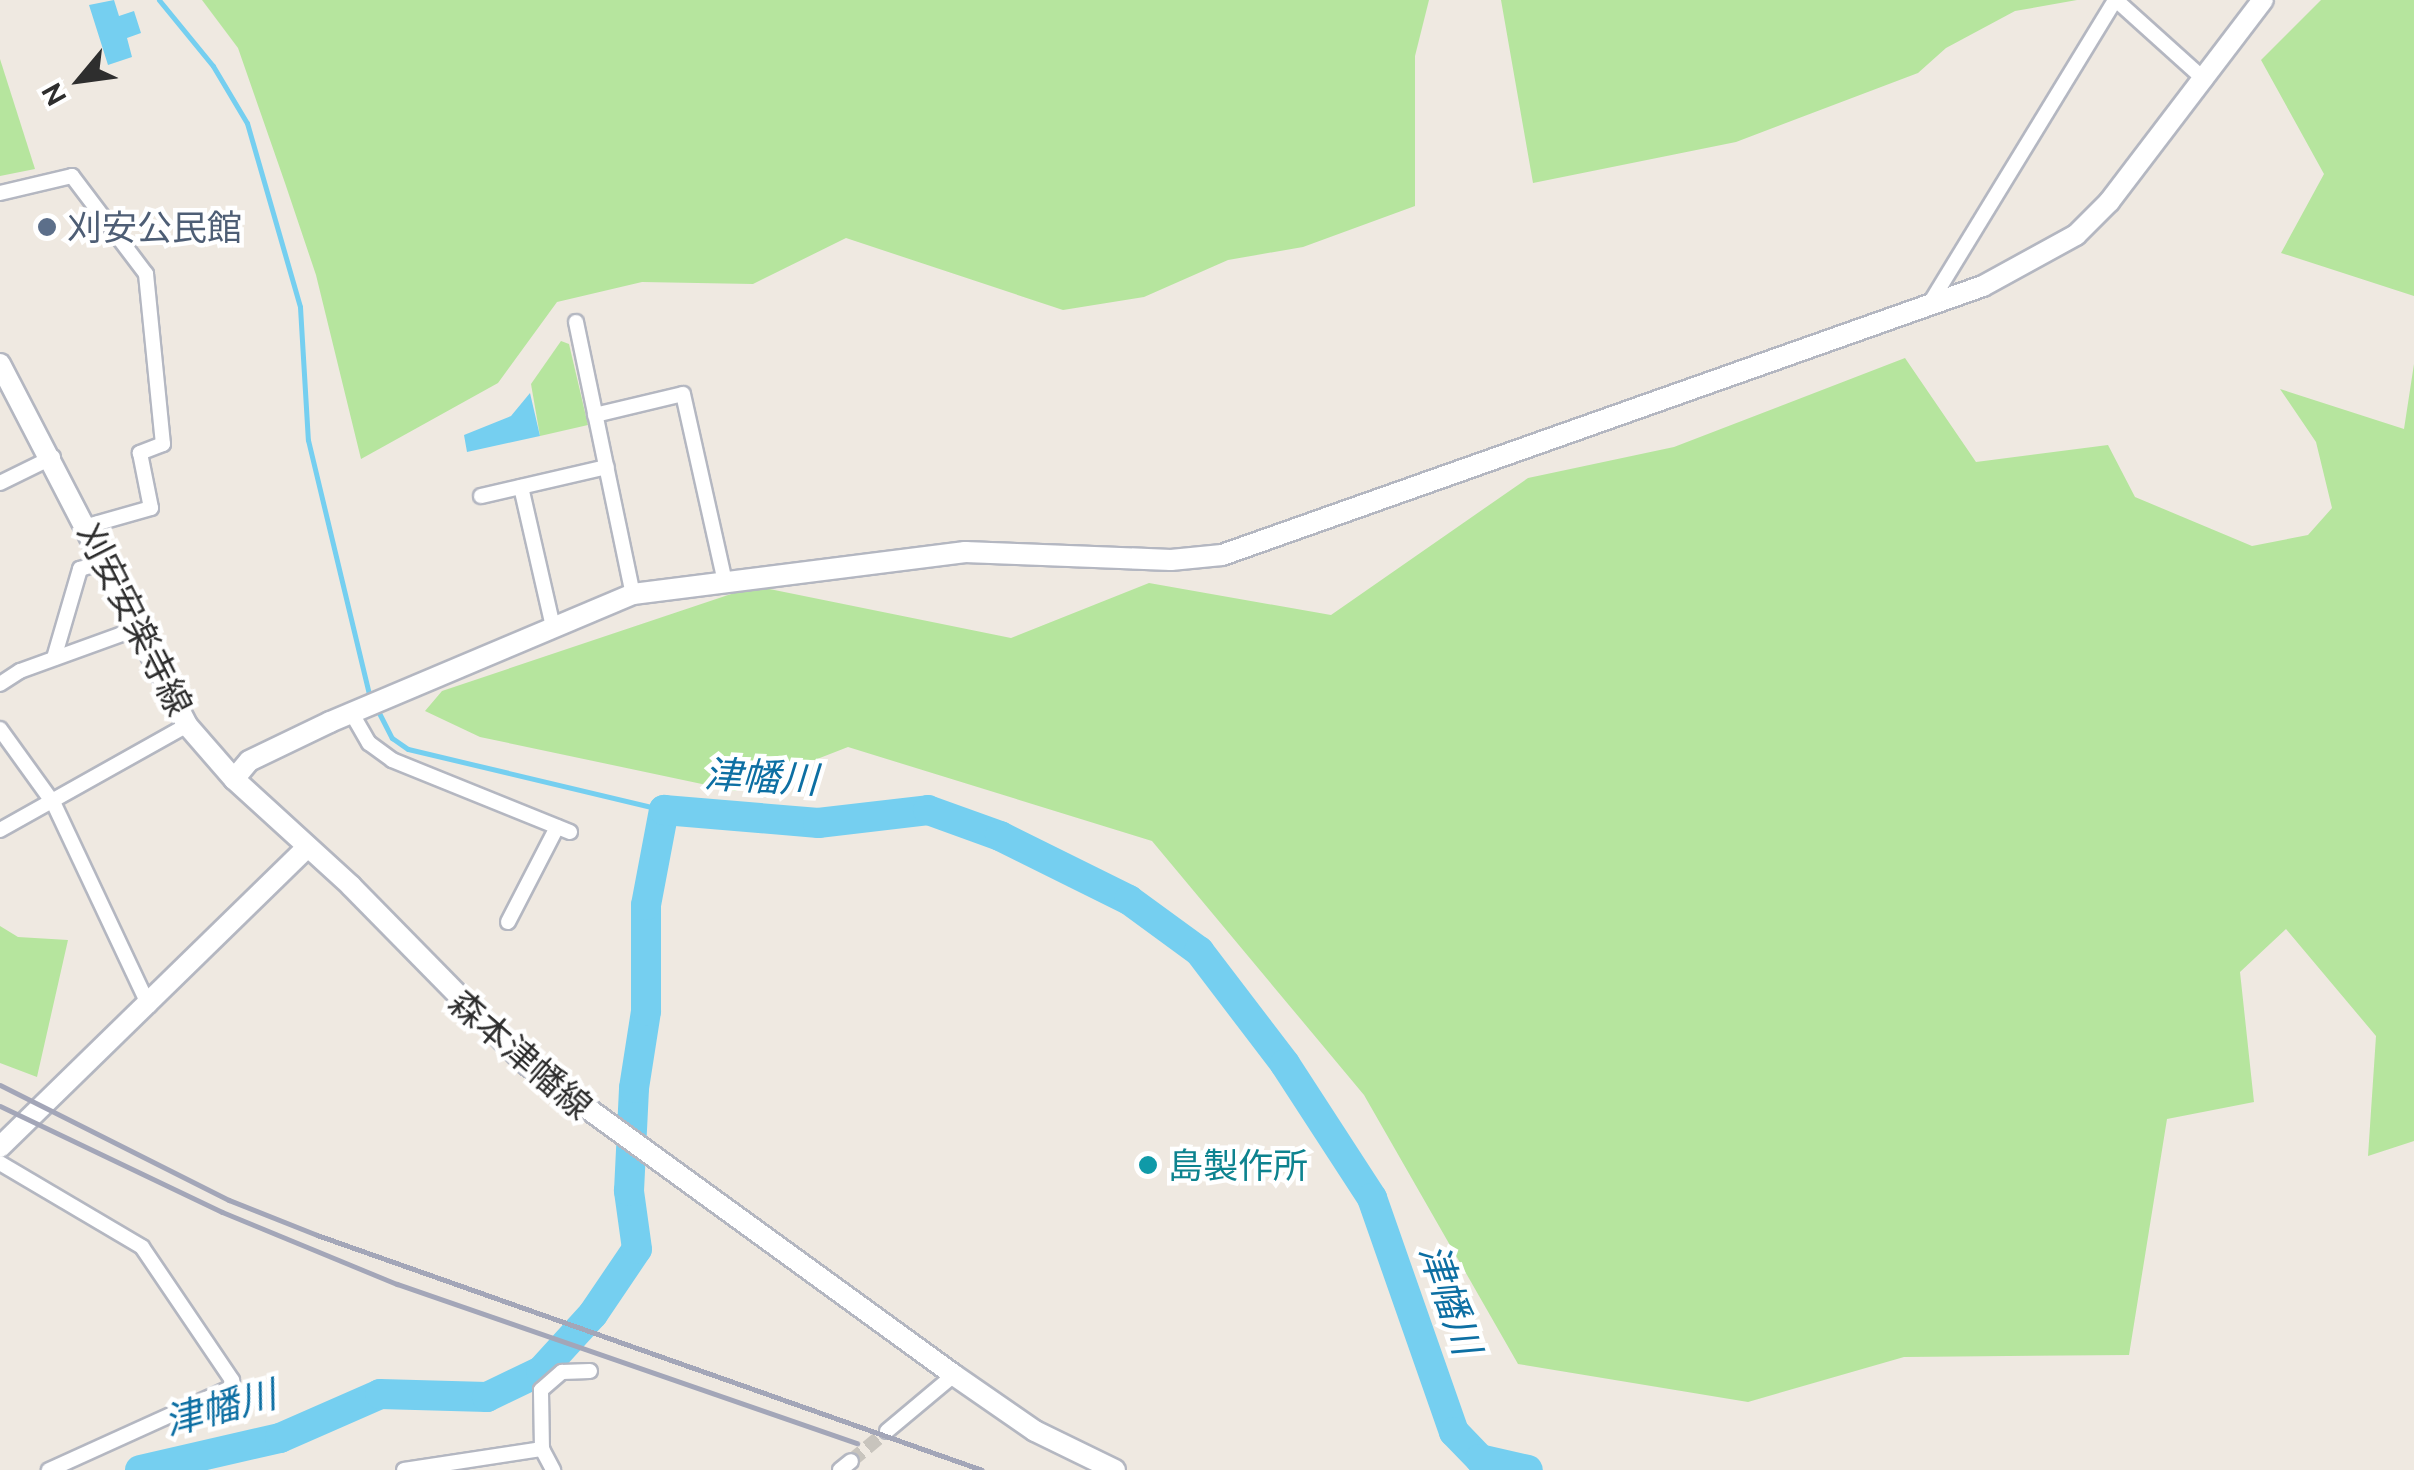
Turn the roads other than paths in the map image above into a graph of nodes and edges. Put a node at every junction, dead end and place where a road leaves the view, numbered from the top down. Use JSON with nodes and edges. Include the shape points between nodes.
{"nodes":[{"id":1,"x":2116,"y":0,"type":"edge"},
{"id":2,"x":2263,"y":0,"type":"edge"},
{"id":3,"x":2204,"y":80,"type":"junction"},
{"id":4,"x":0,"y":193,"type":"edge"},
{"id":5,"x":1929,"y":306,"type":"junction"},
{"id":6,"x":576,"y":322,"type":"dead end"},
{"id":7,"x":0,"y":364,"type":"edge"},
{"id":8,"x":596,"y":415,"type":"junction"},
{"id":9,"x":54,"y":457,"type":"junction"},
{"id":10,"x":606,"y":467,"type":"junction"},
{"id":11,"x":0,"y":483,"type":"edge"},
{"id":12,"x":521,"y":487,"type":"junction"},
{"id":13,"x":481,"y":496,"type":"dead end"},
{"id":14,"x":88,"y":526,"type":"junction"},
{"id":15,"x":106,"y":560,"type":"junction"},
{"id":16,"x":725,"y":582,"type":"junction"},
{"id":17,"x":633,"y":594,"type":"junction"},
{"id":18,"x":139,"y":628,"type":"junction"},
{"id":19,"x":553,"y":628,"type":"junction"},
{"id":20,"x":54,"y":658,"type":"junction"},
{"id":21,"x":0,"y":684,"type":"edge"},
{"id":22,"x":366,"y":706,"type":"junction"},
{"id":23,"x":188,"y":725,"type":"junction"},
{"id":24,"x":0,"y":728,"type":"edge"},
{"id":25,"x":234,"y":779,"type":"junction"},
{"id":26,"x":54,"y":804,"type":"junction"},
{"id":27,"x":0,"y":830,"type":"edge"},
{"id":28,"x":306,"y":848,"type":"junction"},
{"id":29,"x":508,"y":922,"type":"dead end"},
{"id":30,"x":149,"y":1006,"type":"junction"},
{"id":31,"x":0,"y":1147,"type":"edge"},
{"id":32,"x":0,"y":1164,"type":"edge"},
{"id":33,"x":590,"y":1371,"type":"dead end"},
{"id":34,"x":954,"y":1375,"type":"junction"},
{"id":35,"x":887,"y":1431,"type":"tunnel mouth"},
{"id":36,"x":542,"y":1448,"type":"junction"},
{"id":37,"x":49,"y":1470,"type":"edge"},
{"id":38,"x":404,"y":1470,"type":"edge"},
{"id":39,"x":553,"y":1470,"type":"edge"},
{"id":40,"x":1115,"y":1470,"type":"edge"}],
"edges":[{"from":1,"to":3,"type":"street"},
{"from":1,"to":5,"type":"street"},
{"from":2,"to":3,"type":"street"},
{"from":3,"to":5,"type":"street","via":[[2076,235],[2030,265]]},
{"from":4,"to":14,"type":"street","via":[[72,176],[146,274],[164,444],[140,453],[151,508]]},
{"from":5,"to":16,"type":"street","via":[[1222,555],[1171,560],[965,552]]},
{"from":6,"to":8,"type":"street"},
{"from":7,"to":9,"type":"street","name":"刈安安楽寺線"},
{"from":8,"to":10,"type":"street"},
{"from":8,"to":16,"type":"street","via":[[683,394]]},
{"from":9,"to":11,"type":"street"},
{"from":9,"to":14,"type":"street","name":"刈安安楽寺線"},
{"from":10,"to":12,"type":"street"},
{"from":10,"to":17,"type":"street"},
{"from":12,"to":13,"type":"street"},
{"from":12,"to":19,"type":"street"},
{"from":14,"to":15,"type":"street","name":"刈安安楽寺線"},
{"from":15,"to":18,"type":"street","name":"刈安安楽寺線"},
{"from":15,"to":20,"type":"street","via":[[80,569]]},
{"from":16,"to":17,"type":"street"},
{"from":17,"to":19,"type":"street"},
{"from":18,"to":20,"type":"street"},
{"from":18,"to":23,"type":"street","name":"刈安安楽寺線"},
{"from":19,"to":22,"type":"street"},
{"from":20,"to":21,"type":"street"},
{"from":22,"to":25,"type":"street","via":[[250,760]]},
{"from":22,"to":29,"type":"street","via":[[369,743],[392,760],[563,829]]},
{"from":23,"to":25,"type":"street","name":"刈安安楽寺線"},
{"from":23,"to":26,"type":"street"},
{"from":24,"to":26,"type":"street"},
{"from":25,"to":28,"type":"street","name":"刈安安楽寺線"},
{"from":26,"to":27,"type":"street"},
{"from":26,"to":30,"type":"street"},
{"from":28,"to":30,"type":"street"},
{"from":28,"to":34,"type":"street","name":"森本津幡線","via":[[525,1063]]},
{"from":30,"to":31,"type":"street"},
{"from":32,"to":37,"type":"street","via":[[142,1247],[232,1380],[230,1388]]},
{"from":33,"to":36,"type":"street","via":[[562,1372],[541,1390]]},
{"from":34,"to":35,"type":"street"},
{"from":34,"to":40,"type":"street","name":"森本津幡線","via":[[1035,1431]]},
{"from":36,"to":38,"type":"street"},
{"from":36,"to":39,"type":"street"}]}
